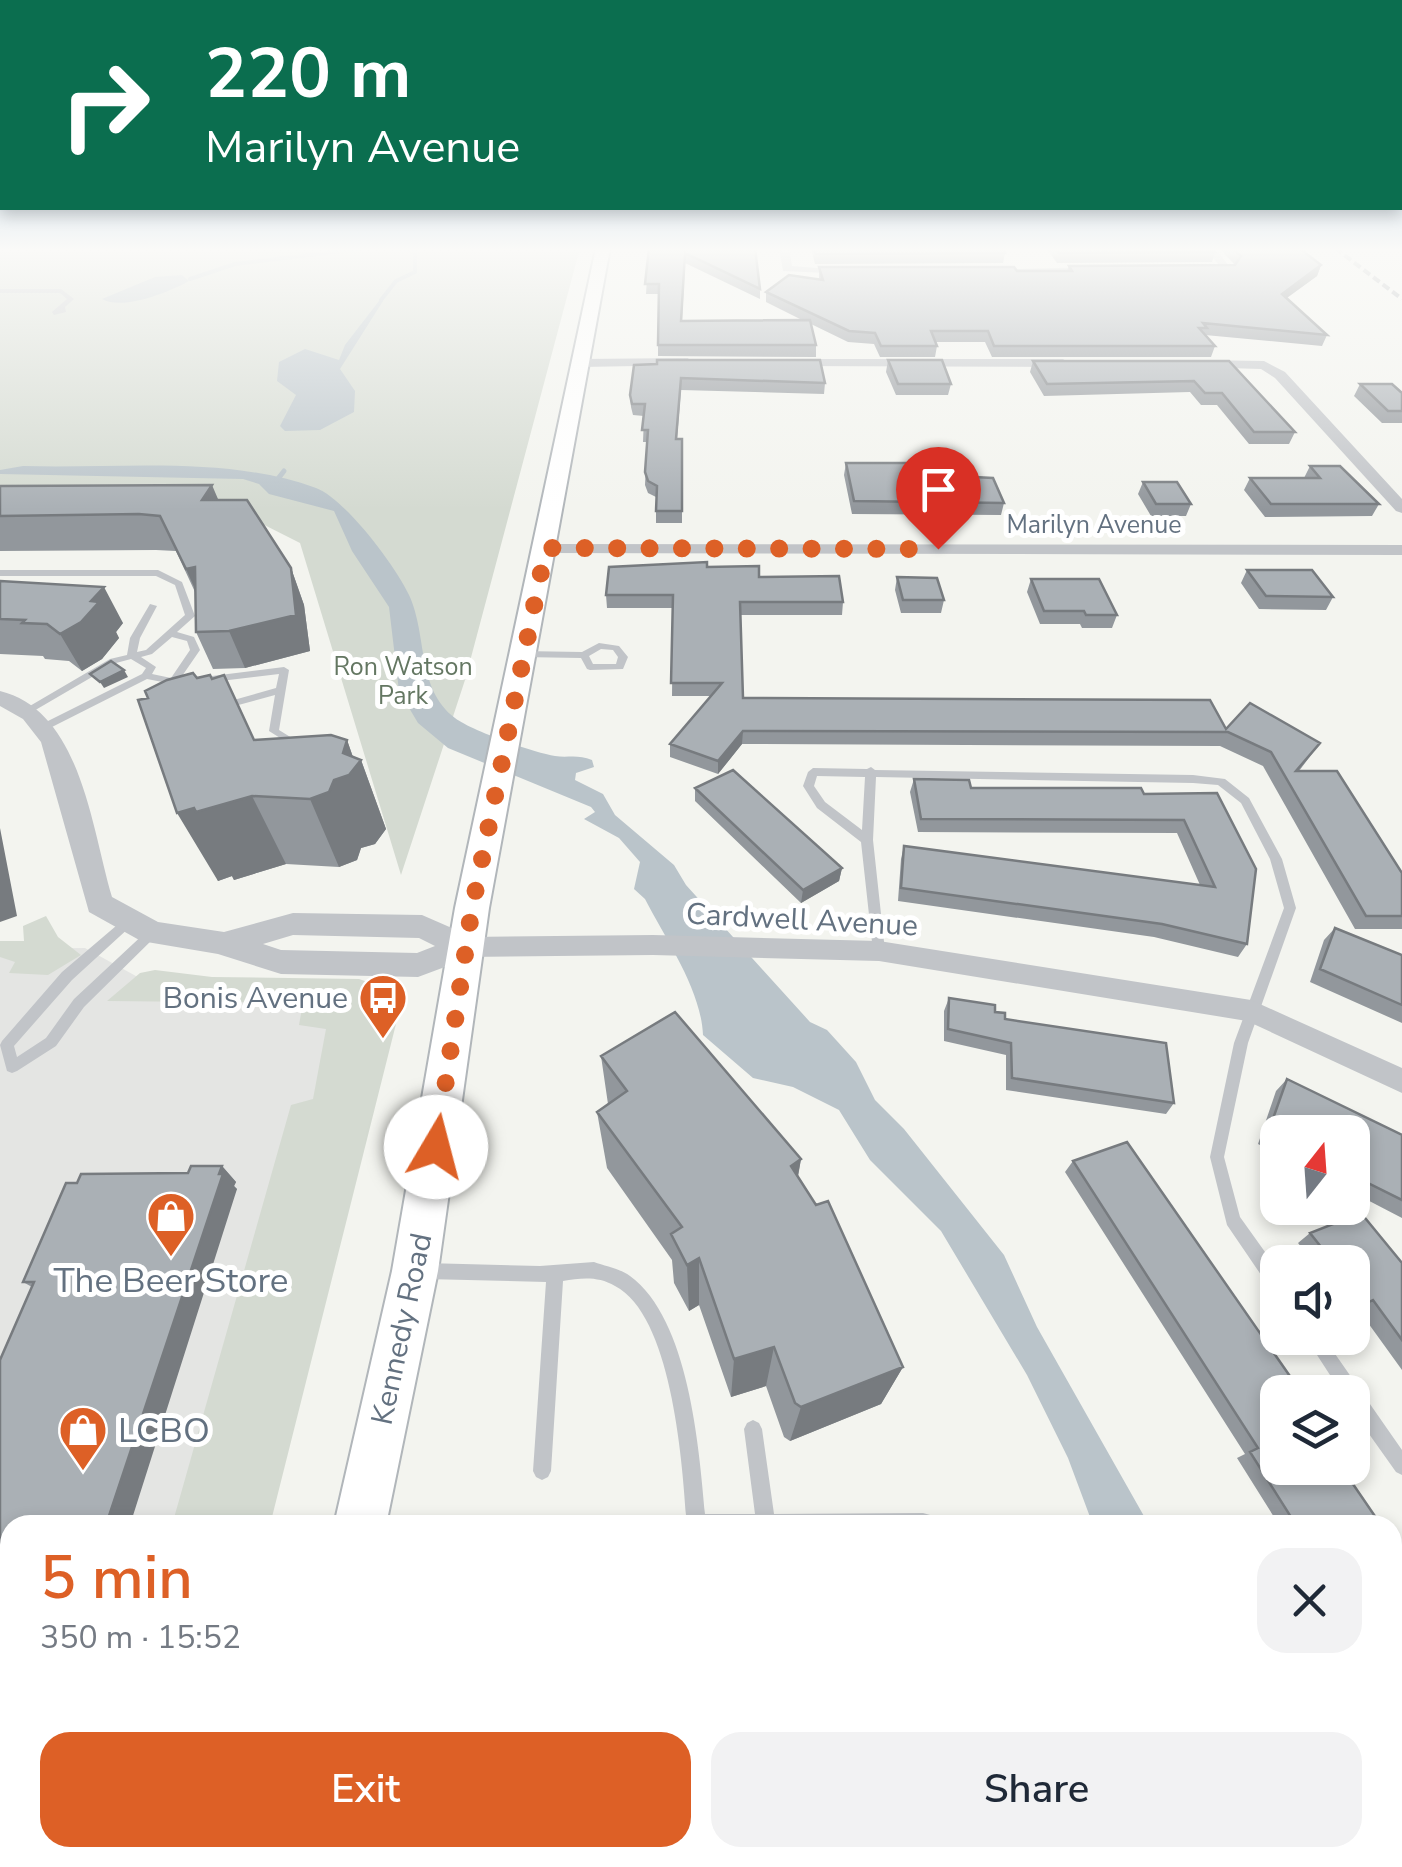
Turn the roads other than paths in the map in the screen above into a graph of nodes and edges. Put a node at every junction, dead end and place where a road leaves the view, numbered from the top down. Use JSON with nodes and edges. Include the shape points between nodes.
{"nodes":[{"id":1,"x":586,"y":335,"type":"edge"},
{"id":2,"x":581,"y":362,"type":"junction"},
{"id":3,"x":714,"y":362,"type":"edge"},
{"id":4,"x":772,"y":362,"type":"edge"},
{"id":5,"x":1078,"y":363,"type":"edge"},
{"id":6,"x":1172,"y":364,"type":"edge"},
{"id":7,"x":1402,"y":508,"type":"edge"},
{"id":8,"x":546,"y":548,"type":"junction"},
{"id":9,"x":1402,"y":550,"type":"edge"},
{"id":10,"x":0,"y":573,"type":"edge"},
{"id":11,"x":153,"y":606,"type":"dead end"},
{"id":12,"x":170,"y":633,"type":"junction"},
{"id":13,"x":522,"y":654,"type":"junction"},
{"id":14,"x":584,"y":655,"type":"dead end"},
{"id":15,"x":132,"y":656,"type":"junction"},
{"id":16,"x":146,"y":676,"type":"junction"},
{"id":17,"x":174,"y":681,"type":"junction"},
{"id":18,"x":280,"y":690,"type":"junction"},
{"id":19,"x":0,"y":698,"type":"edge"},
{"id":20,"x":207,"y":711,"type":"edge"},
{"id":21,"x":37,"y":718,"type":"junction"},
{"id":22,"x":303,"y":754,"type":"edge"},
{"id":23,"x":871,"y":771,"type":"junction"},
{"id":24,"x":868,"y":840,"type":"junction"},
{"id":25,"x":140,"y":928,"type":"junction"},
{"id":26,"x":466,"y":948,"type":"junction"},
{"id":27,"x":880,"y":951,"type":"junction"},
{"id":28,"x":1251,"y":1011,"type":"junction"},
{"id":29,"x":1402,"y":1081,"type":"edge"},
{"id":30,"x":1260,"y":1258,"type":"edge"},
{"id":31,"x":415,"y":1271,"type":"junction"},
{"id":32,"x":555,"y":1274,"type":"junction"},
{"id":33,"x":1370,"y":1419,"type":"edge"},
{"id":34,"x":754,"y":1429,"type":"dead end"},
{"id":35,"x":1402,"y":1466,"type":"edge"},
{"id":36,"x":542,"y":1470,"type":"dead end"},
{"id":37,"x":362,"y":1515,"type":"edge"},
{"id":38,"x":695,"y":1515,"type":"edge"},
{"id":39,"x":765,"y":1515,"type":"edge"}],
"edges":[{"from":1,"to":2,"type":"main road","name":"Kennedy Road"},
{"from":2,"to":3,"type":"street"},
{"from":2,"to":8,"type":"main road","name":"Kennedy Road"},
{"from":4,"to":5,"type":"street"},
{"from":6,"to":7,"type":"street","via":[[1264,365],[1280,375]]},
{"from":8,"to":9,"type":"street","name":"Marilyn Avenue"},
{"from":8,"to":13,"type":"main road","name":"Kennedy Road"},
{"from":10,"to":12,"type":"lane","via":[[158,573],[179,584],[190,616]]},
{"from":11,"to":15,"type":"lane","via":[[134,638]]},
{"from":12,"to":15,"type":"lane"},
{"from":12,"to":17,"type":"lane","via":[[191,640],[195,650]]},
{"from":13,"to":14,"type":"lane"},
{"from":13,"to":26,"type":"main road","name":"Kennedy Road"},
{"from":15,"to":16,"type":"lane","via":[[150,667]]},
{"from":15,"to":21,"type":"lane","via":[[114,661]]},
{"from":16,"to":17,"type":"lane"},
{"from":16,"to":21,"type":"lane"},
{"from":17,"to":18,"type":"lane","via":[[284,670]]},
{"from":18,"to":20,"type":"lane"},
{"from":18,"to":22,"type":"lane","via":[[274,732]]},
{"from":19,"to":21,"type":"street"},
{"from":21,"to":25,"type":"street","via":[[54,742],[98,904]]},
{"from":23,"to":24,"type":"lane"},
{"from":23,"to":24,"type":"lane","via":[[812,772],[808,786],[821,805]]},
{"from":23,"to":28,"type":"lane","via":[[1221,782],[1245,801],[1276,859],[1290,908]]},
{"from":24,"to":27,"type":"lane"},
{"from":25,"to":25,"type":"lane","via":[[66,976],[7,1046],[12,1067],[50,1042]]},
{"from":25,"to":26,"type":"street","via":[[280,962],[418,966]]},
{"from":26,"to":27,"type":"street","name":"Cardwell Avenue"},
{"from":26,"to":31,"type":"main road","name":"Kennedy Road"},
{"from":27,"to":28,"type":"street","name":"Cardwell Avenue"},
{"from":28,"to":29,"type":"street","name":"Cardwell Avenue"},
{"from":28,"to":30,"type":"lane","via":[[1217,1157],[1233,1220]]},
{"from":31,"to":32,"type":"lane"},
{"from":31,"to":37,"type":"main road","name":"Kennedy Road"},
{"from":32,"to":36,"type":"lane"},
{"from":32,"to":38,"type":"lane","via":[[595,1270],[622,1278],[662,1327],[688,1422]]},
{"from":33,"to":35,"type":"lane"},
{"from":34,"to":39,"type":"lane"}]}
